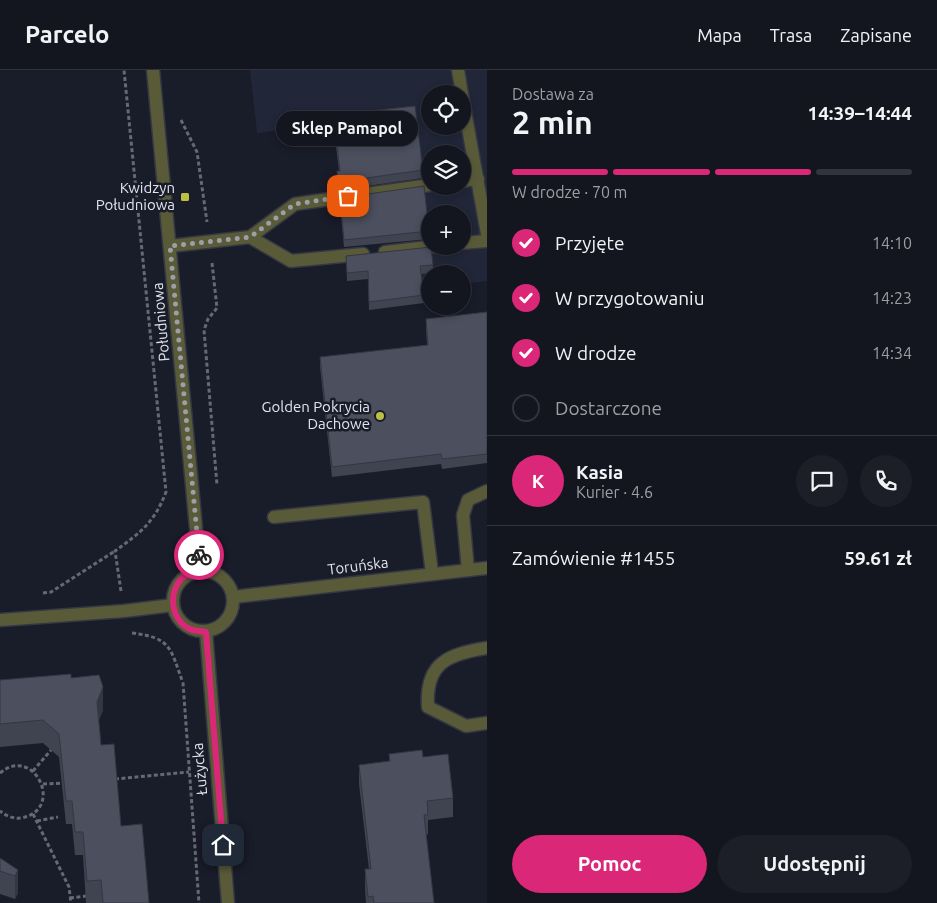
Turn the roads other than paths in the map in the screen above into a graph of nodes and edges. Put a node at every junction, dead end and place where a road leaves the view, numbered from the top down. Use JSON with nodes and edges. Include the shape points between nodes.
{"nodes":[{"id":1,"x":153,"y":70,"type":"edge"},
{"id":2,"x":458,"y":70,"type":"edge"},
{"id":3,"x":460,"y":85,"type":"edge"},
{"id":4,"x":470,"y":135,"type":"edge"},
{"id":5,"x":478,"y":179,"type":"junction"},
{"id":6,"x":471,"y":180,"type":"edge"},
{"id":7,"x":421,"y":186,"type":"edge"},
{"id":8,"x":487,"y":234,"type":"edge"},
{"id":9,"x":250,"y":237,"type":"junction"},
{"id":10,"x":487,"y":241,"type":"edge"},
{"id":11,"x":471,"y":243,"type":"edge"},
{"id":12,"x":170,"y":246,"type":"junction"},
{"id":13,"x":421,"y":248,"type":"edge"},
{"id":14,"x":487,"y":490,"type":"edge"},
{"id":15,"x":274,"y":517,"type":"dead end"},
{"id":16,"x":487,"y":568,"type":"edge"},
{"id":17,"x":468,"y":570,"type":"junction"},
{"id":18,"x":200,"y":571,"type":"junction"},
{"id":19,"x":432,"y":573,"type":"junction"},
{"id":20,"x":233,"y":597,"type":"junction"},
{"id":21,"x":173,"y":605,"type":"junction"},
{"id":22,"x":0,"y":620,"type":"edge"},
{"id":23,"x":206,"y":632,"type":"junction"},
{"id":24,"x":487,"y":648,"type":"edge"},
{"id":25,"x":487,"y":723,"type":"edge"},
{"id":26,"x":228,"y":903,"type":"edge"}],
"edges":[{"from":1,"to":12,"type":"street","name":"Południowa"},
{"from":2,"to":3,"type":"street"},
{"from":4,"to":5,"type":"street"},
{"from":5,"to":6,"type":"street"},
{"from":5,"to":8,"type":"street"},
{"from":7,"to":9,"type":"street","via":[[295,204]]},
{"from":9,"to":12,"type":"street"},
{"from":9,"to":13,"type":"street","via":[[291,261]]},
{"from":10,"to":11,"type":"street"},
{"from":12,"to":18,"type":"street","name":"Południowa"},
{"from":14,"to":17,"type":"street","via":[[468,500],[462,515]]},
{"from":15,"to":19,"type":"street","via":[[423,502]]},
{"from":16,"to":17,"type":"street","name":"Toruńska"},
{"from":17,"to":19,"type":"street","name":"Toruńska"},
{"from":18,"to":20,"type":"street","via":[[216,573],[228,583]]},
{"from":18,"to":21,"type":"street","via":[[185,576],[175,589]]},
{"from":19,"to":20,"type":"street","name":"Toruńska"},
{"from":20,"to":23,"type":"street","via":[[231,614],[221,626]]},
{"from":21,"to":22,"type":"street","via":[[124,612]]},
{"from":21,"to":23,"type":"street","via":[[178,619],[190,630]]},
{"from":23,"to":26,"type":"street","name":"Łużycka"},
{"from":24,"to":25,"type":"street","via":[[467,651],[446,660],[432,675],[427,688],[428,707],[466,726]]}]}
